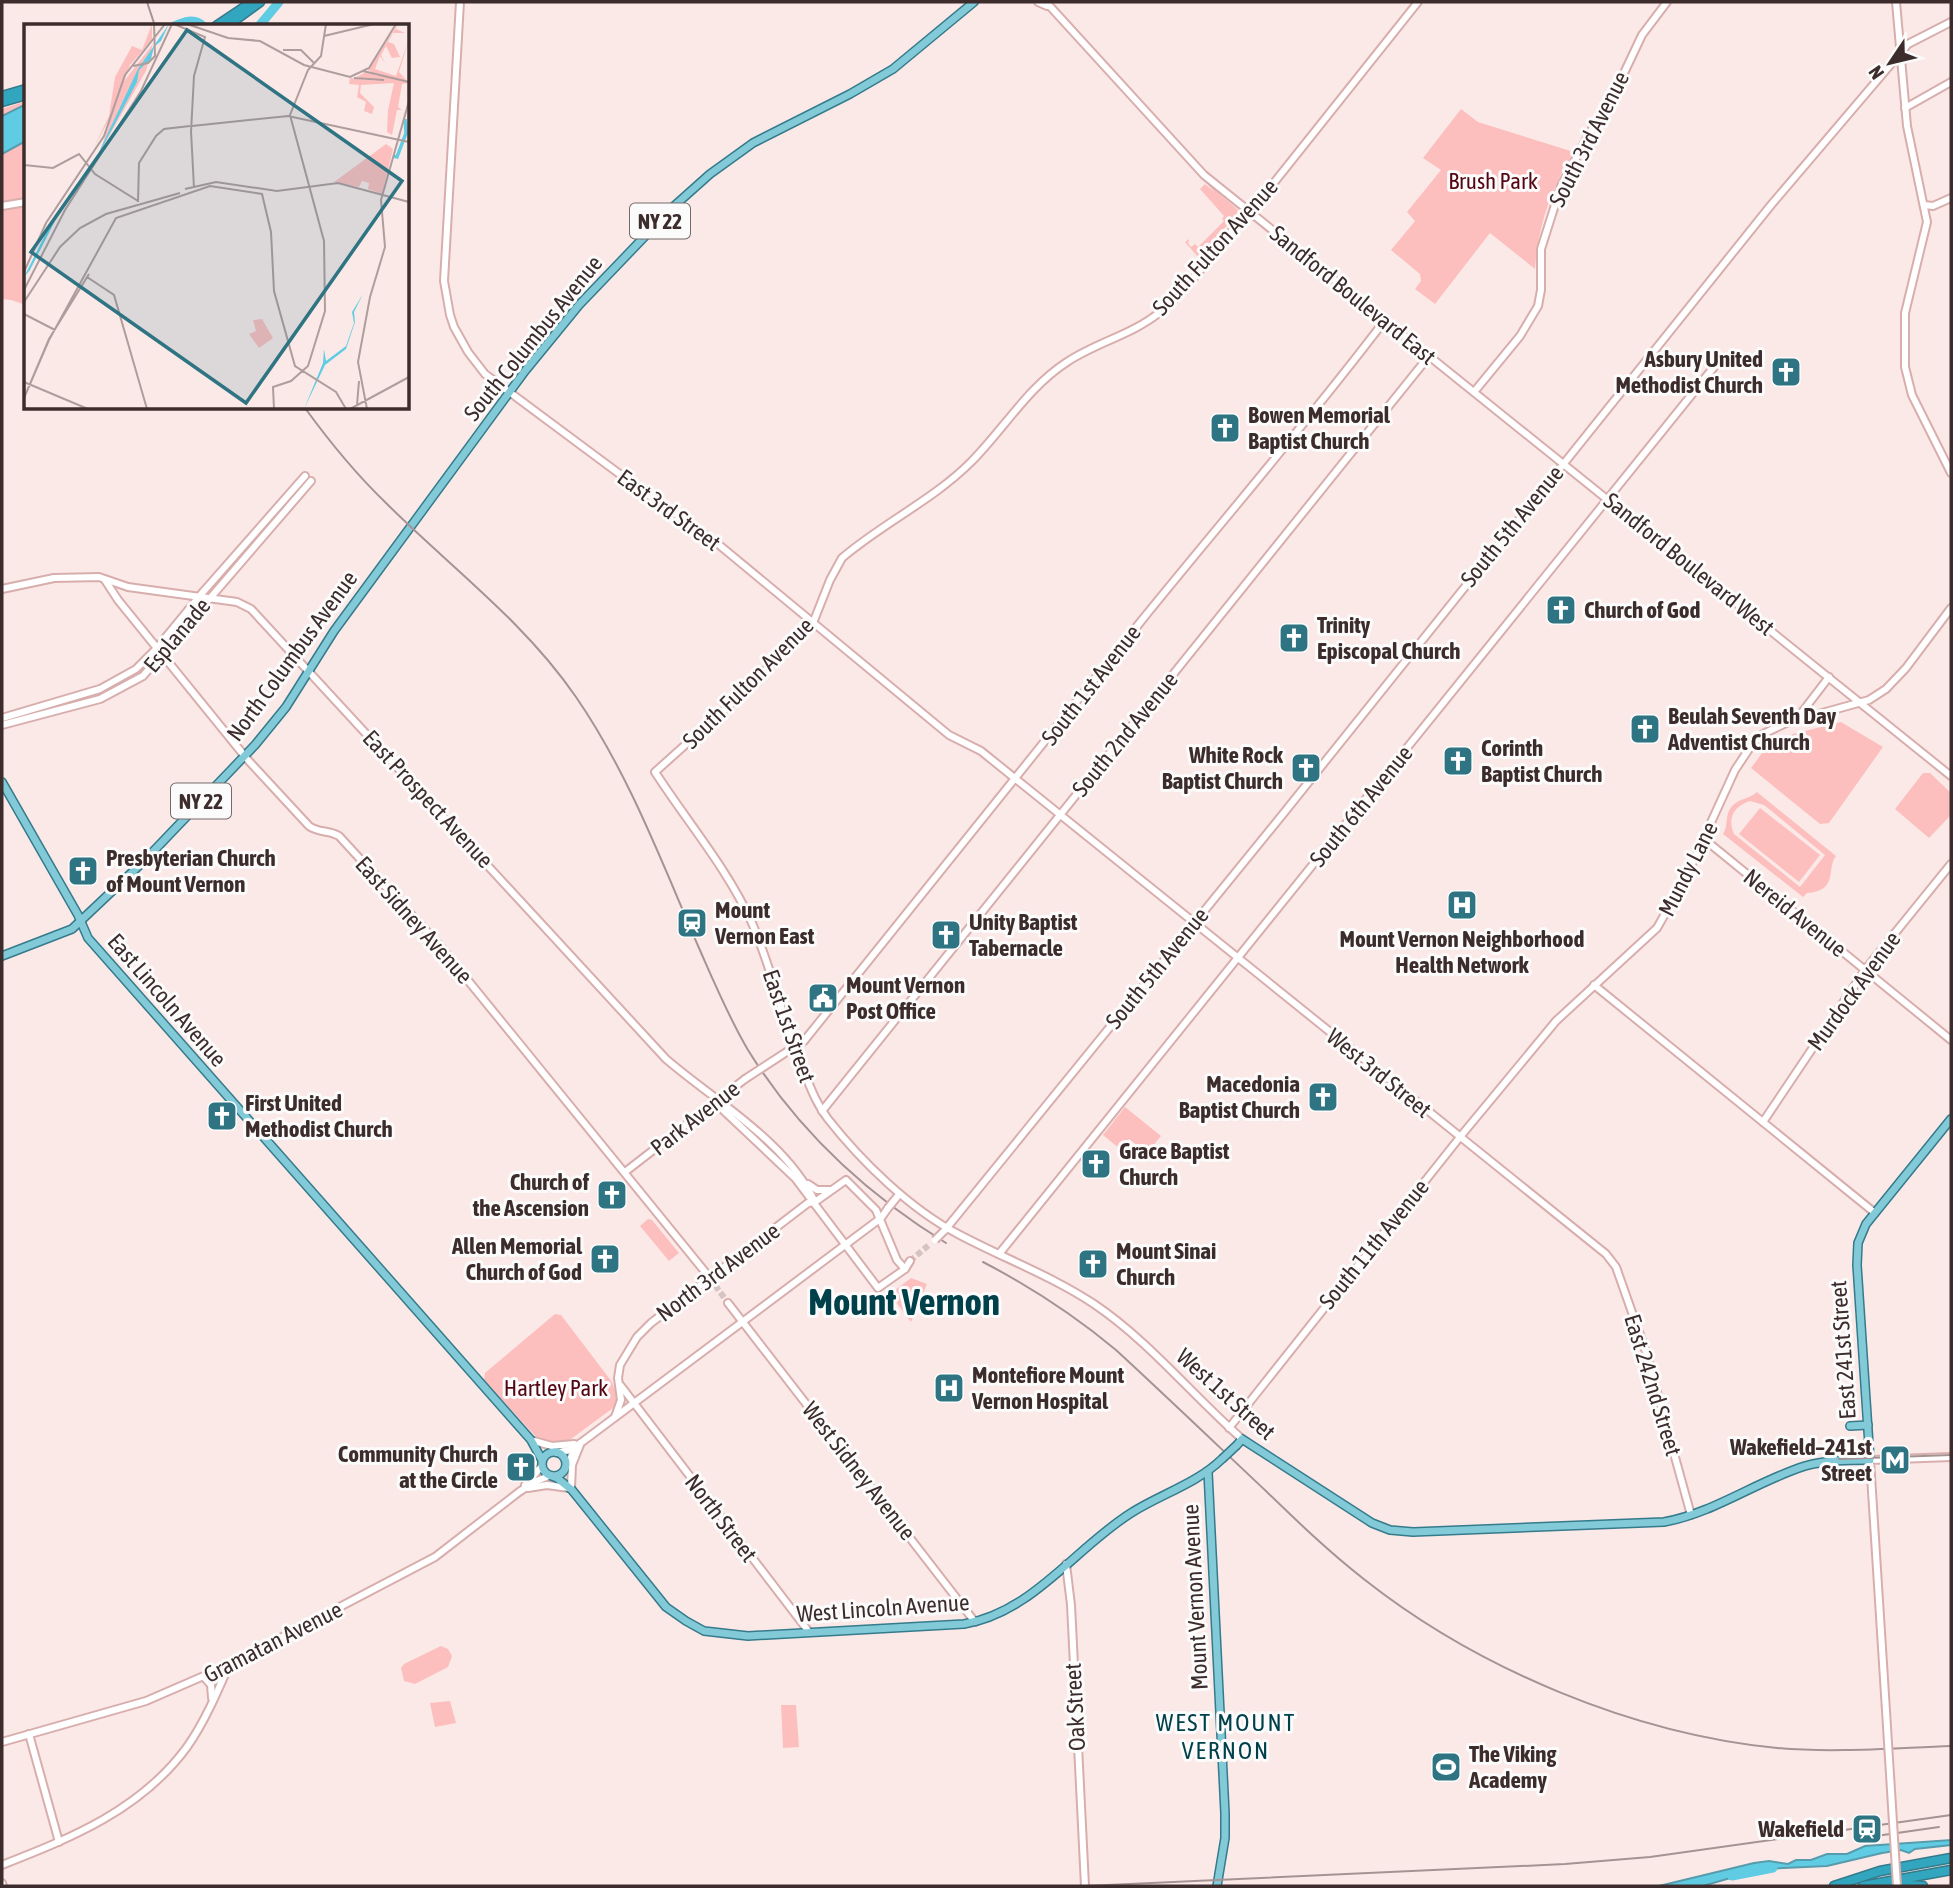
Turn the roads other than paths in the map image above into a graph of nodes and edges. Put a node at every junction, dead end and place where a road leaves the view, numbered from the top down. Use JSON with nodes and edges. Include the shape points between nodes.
{"nodes":[{"id":1,"x":251,"y":2,"type":"edge"},
{"id":2,"x":260,"y":2,"type":"edge"},
{"id":3,"x":460,"y":2,"type":"edge"},
{"id":4,"x":974,"y":2,"type":"edge"},
{"id":5,"x":1038,"y":2,"type":"edge"},
{"id":6,"x":1418,"y":2,"type":"edge"},
{"id":7,"x":1667,"y":2,"type":"edge"},
{"id":8,"x":1896,"y":2,"type":"edge"},
{"id":9,"x":1047,"y":4,"type":"edge"},
{"id":10,"x":1951,"y":22,"type":"edge"},
{"id":11,"x":220,"y":24,"type":"edge"},
{"id":12,"x":230,"y":24,"type":"edge"},
{"id":13,"x":1901,"y":52,"type":"junction"},
{"id":14,"x":1951,"y":82,"type":"edge"},
{"id":15,"x":24,"y":90,"type":"edge"},
{"id":16,"x":2,"y":96,"type":"edge"},
{"id":17,"x":24,"y":96,"type":"edge"},
{"id":18,"x":2,"y":102,"type":"edge"},
{"id":19,"x":1905,"y":108,"type":"junction"},
{"id":20,"x":1951,"y":198,"type":"edge"},
{"id":21,"x":24,"y":202,"type":"edge"},
{"id":22,"x":1924,"y":205,"type":"junction"},
{"id":23,"x":2,"y":206,"type":"edge"},
{"id":24,"x":1250,"y":211,"type":"junction"},
{"id":25,"x":1385,"y":320,"type":"junction"},
{"id":26,"x":1429,"y":356,"type":"junction"},
{"id":27,"x":1722,"y":357,"type":"dead end"},
{"id":28,"x":1474,"y":391,"type":"junction"},
{"id":29,"x":509,"y":393,"type":"junction"},
{"id":30,"x":1518,"y":427,"type":"joint"},
{"id":31,"x":1562,"y":463,"type":"junction"},
{"id":32,"x":1951,"y":473,"type":"edge"},
{"id":33,"x":1607,"y":499,"type":"junction"},
{"id":34,"x":412,"y":524,"type":"joint"},
{"id":35,"x":102,"y":579,"type":"junction"},
{"id":36,"x":128,"y":587,"type":"junction"},
{"id":37,"x":2,"y":589,"type":"edge"},
{"id":38,"x":199,"y":597,"type":"junction"},
{"id":39,"x":209,"y":598,"type":"junction"},
{"id":40,"x":118,"y":600,"type":"junction"},
{"id":41,"x":1951,"y":608,"type":"edge"},
{"id":42,"x":813,"y":623,"type":"junction"},
{"id":43,"x":157,"y":648,"type":"junction"},
{"id":44,"x":163,"y":656,"type":"junction"},
{"id":45,"x":309,"y":671,"type":"junction"},
{"id":46,"x":1829,"y":677,"type":"junction"},
{"id":47,"x":1859,"y":702,"type":"junction"},
{"id":48,"x":2,"y":718,"type":"edge"},
{"id":49,"x":1796,"y":720,"type":"junction"},
{"id":50,"x":2,"y":725,"type":"edge"},
{"id":51,"x":245,"y":756,"type":"junction"},
{"id":52,"x":655,"y":772,"type":"joint"},
{"id":53,"x":1951,"y":776,"type":"edge"},
{"id":54,"x":1016,"y":779,"type":"junction"},
{"id":55,"x":2,"y":782,"type":"edge"},
{"id":56,"x":1060,"y":815,"type":"junction"},
{"id":57,"x":1704,"y":839,"type":"junction"},
{"id":58,"x":1951,"y":864,"type":"edge"},
{"id":59,"x":1150,"y":888,"type":"joint"},
{"id":60,"x":81,"y":922,"type":"junction"},
{"id":61,"x":1194,"y":923,"type":"junction"},
{"id":62,"x":2,"y":956,"type":"edge"},
{"id":63,"x":1238,"y":959,"type":"junction"},
{"id":64,"x":1865,"y":970,"type":"junction"},
{"id":65,"x":1594,"y":985,"type":"junction"},
{"id":66,"x":1951,"y":1040,"type":"edge"},
{"id":67,"x":791,"y":1049,"type":"junction"},
{"id":68,"x":1522,"y":1062,"type":"joint"},
{"id":69,"x":731,"y":1089,"type":"junction"},
{"id":70,"x":716,"y":1100,"type":"junction"},
{"id":71,"x":822,"y":1111,"type":"junction"},
{"id":72,"x":733,"y":1112,"type":"junction"},
{"id":73,"x":1951,"y":1119,"type":"edge"},
{"id":74,"x":1763,"y":1122,"type":"junction"},
{"id":75,"x":1460,"y":1137,"type":"junction"},
{"id":76,"x":625,"y":1172,"type":"junction"},
{"id":77,"x":806,"y":1183,"type":"junction"},
{"id":78,"x":832,"y":1190,"type":"junction"},
{"id":79,"x":897,"y":1197,"type":"junction"},
{"id":80,"x":815,"y":1202,"type":"junction"},
{"id":81,"x":1875,"y":1213,"type":"junction"},
{"id":82,"x":881,"y":1218,"type":"junction"},
{"id":83,"x":939,"y":1235,"type":"junction"},
{"id":84,"x":845,"y":1244,"type":"junction"},
{"id":85,"x":999,"y":1254,"type":"junction"},
{"id":86,"x":1610,"y":1258,"type":"joint"},
{"id":87,"x":911,"y":1261,"type":"tunnel mouth"},
{"id":88,"x":905,"y":1269,"type":"junction"},
{"id":89,"x":710,"y":1278,"type":"junction"},
{"id":90,"x":728,"y":1303,"type":"tunnel mouth"},
{"id":91,"x":742,"y":1321,"type":"junction"},
{"id":92,"x":620,"y":1385,"type":"junction"},
{"id":93,"x":634,"y":1403,"type":"junction"},
{"id":94,"x":615,"y":1417,"type":"junction"},
{"id":95,"x":1868,"y":1425,"type":"junction"},
{"id":96,"x":1850,"y":1426,"type":"dead end"},
{"id":97,"x":1229,"y":1428,"type":"junction"},
{"id":98,"x":532,"y":1441,"type":"junction"},
{"id":99,"x":1239,"y":1442,"type":"junction"},
{"id":100,"x":580,"y":1443,"type":"junction"},
{"id":101,"x":554,"y":1452,"type":"junction"},
{"id":102,"x":1951,"y":1457,"type":"edge"},
{"id":103,"x":1870,"y":1460,"type":"junction"},
{"id":104,"x":542,"y":1463,"type":"junction"},
{"id":105,"x":565,"y":1467,"type":"junction"},
{"id":106,"x":1208,"y":1472,"type":"junction"},
{"id":107,"x":550,"y":1476,"type":"junction"},
{"id":108,"x":571,"y":1489,"type":"junction"},
{"id":109,"x":521,"y":1491,"type":"junction"},
{"id":110,"x":1691,"y":1515,"type":"junction"},
{"id":111,"x":1066,"y":1563,"type":"junction"},
{"id":112,"x":975,"y":1622,"type":"junction"},
{"id":113,"x":809,"y":1632,"type":"junction"},
{"id":114,"x":229,"y":1665,"type":"junction"},
{"id":115,"x":204,"y":1677,"type":"junction"},
{"id":116,"x":212,"y":1700,"type":"junction"},
{"id":117,"x":29,"y":1734,"type":"junction"},
{"id":118,"x":2,"y":1742,"type":"edge"},
{"id":119,"x":59,"y":1842,"type":"junction"},
{"id":120,"x":1951,"y":1858,"type":"edge"},
{"id":121,"x":2,"y":1865,"type":"edge"},
{"id":122,"x":1951,"y":1870,"type":"edge"},
{"id":123,"x":1867,"y":1885,"type":"edge"},
{"id":124,"x":1085,"y":1886,"type":"edge"},
{"id":125,"x":1217,"y":1886,"type":"edge"},
{"id":126,"x":1834,"y":1886,"type":"edge"},
{"id":127,"x":1897,"y":1886,"type":"edge"},
{"id":128,"x":1923,"y":1886,"type":"edge"}],
"edges":[{"from":1,"to":11,"type":"highway"},
{"from":2,"to":12,"type":"highway"},
{"from":3,"to":29,"type":"street","name":"East 3rd Street","via":[[444,281],[450,315],[462,344],[480,369]]},
{"from":4,"to":29,"type":"main road","name":"South Columbus Avenue","number":"NY 22","via":[[883,76],[753,142],[710,174],[579,304]]},
{"from":5,"to":9,"type":"street","name":"Sandford Boulevard East"},
{"from":6,"to":24,"type":"street","name":"South Fulton Avenue"},
{"from":7,"to":28,"type":"street","name":"South 3rd Avenue","via":[[1642,35],[1608,107],[1561,186],[1541,249],[1538,306],[1521,336]]},
{"from":8,"to":13,"type":"street"},
{"from":9,"to":24,"type":"street","name":"Sandford Boulevard East","via":[[1204,175]]},
{"from":10,"to":13,"type":"street","name":"South 5th Avenue"},
{"from":13,"to":19,"type":"street"},
{"from":13,"to":31,"type":"street","name":"South 5th Avenue","via":[[1770,205]]},
{"from":14,"to":19,"type":"street"},
{"from":15,"to":16,"type":"highway"},
{"from":17,"to":18,"type":"highway"},
{"from":19,"to":22,"type":"street"},
{"from":20,"to":22,"type":"street"},
{"from":21,"to":23,"type":"street"},
{"from":22,"to":32,"type":"street","via":[[1926,229],[1905,311],[1905,367],[1912,395]]},
{"from":24,"to":25,"type":"street","name":"Sandford Boulevard East"},
{"from":24,"to":42,"type":"street","name":"South Fulton Avenue","via":[[1161,311],[1134,330],[1066,362],[971,463],[842,558]]},
{"from":25,"to":26,"type":"street","name":"Sandford Boulevard East"},
{"from":25,"to":54,"type":"street","name":"South 1st Avenue"},
{"from":26,"to":28,"type":"street","name":"Sandford Boulevard East"},
{"from":26,"to":56,"type":"street","name":"South 2nd Avenue"},
{"from":27,"to":33,"type":"street","name":"South 6th Avenue"},
{"from":28,"to":30,"type":"street","name":"Sandford Boulevard East"},
{"from":29,"to":34,"type":"main road","name":"South Columbus Avenue","number":"NY 22"},
{"from":29,"to":42,"type":"street","name":"East 3rd Street","via":[[718,544]]},
{"from":30,"to":31,"type":"street","name":"Sandford Boulevard West"},
{"from":31,"to":33,"type":"street","name":"Sandford Boulevard West"},
{"from":31,"to":61,"type":"street","name":"South 5th Avenue"},
{"from":33,"to":46,"type":"street","name":"Sandford Boulevard West"},
{"from":33,"to":63,"type":"street","name":"South 6th Avenue"},
{"from":34,"to":45,"type":"main road","name":"North Columbus Avenue","number":"NY 22"},
{"from":35,"to":36,"type":"street","name":"East Prospect Avenue"},
{"from":35,"to":37,"type":"street","name":"East Prospect Avenue","via":[[46,579]]},
{"from":35,"to":40,"type":"street","name":"East Sidney Avenue"},
{"from":36,"to":38,"type":"street","name":"East Prospect Avenue"},
{"from":36,"to":40,"type":"street"},
{"from":38,"to":39,"type":"street","name":"East Prospect Avenue"},
{"from":38,"to":39,"type":"street","name":"Esplanade","via":[[308,478]]},
{"from":38,"to":43,"type":"street","name":"Esplanade"},
{"from":39,"to":44,"type":"street","name":"Esplanade"},
{"from":39,"to":45,"type":"street","name":"East Prospect Avenue","via":[[251,609]]},
{"from":40,"to":43,"type":"street","name":"East Sidney Avenue"},
{"from":41,"to":47,"type":"street","name":"Mundy Lane","via":[[1893,682]]},
{"from":42,"to":52,"type":"street","name":"South Fulton Avenue"},
{"from":42,"to":54,"type":"street","name":"East 3rd Street","via":[[949,735],[981,751]]},
{"from":43,"to":44,"type":"street","name":"East Sidney Avenue"},
{"from":43,"to":48,"type":"street","name":"Esplanade","via":[[136,669],[100,690]]},
{"from":44,"to":50,"type":"street","name":"Esplanade","via":[[143,676],[110,695]]},
{"from":44,"to":51,"type":"street","name":"East Sidney Avenue"},
{"from":45,"to":51,"type":"main road","name":"North Columbus Avenue","number":"NY 22","via":[[279,717]]},
{"from":45,"to":70,"type":"street","name":"East Prospect Avenue","via":[[666,1059]]},
{"from":46,"to":47,"type":"street","name":"Sandford Boulevard West"},
{"from":46,"to":49,"type":"street"},
{"from":47,"to":49,"type":"street","name":"Mundy Lane"},
{"from":47,"to":53,"type":"street","name":"Sandford Boulevard West"},
{"from":49,"to":57,"type":"street","name":"Mundy Lane","via":[[1769,730],[1745,752]]},
{"from":51,"to":60,"type":"main road","name":"North Columbus Avenue","number":"NY 22"},
{"from":51,"to":76,"type":"street","name":"East Sidney Avenue","via":[[309,826],[339,836],[435,940]]},
{"from":52,"to":67,"type":"street","name":"East 1st Street","via":[[742,903],[763,952]]},
{"from":54,"to":56,"type":"street","name":"East 3rd Street"},
{"from":54,"to":67,"type":"street","name":"South 1st Avenue","via":[[804,1041]]},
{"from":55,"to":60,"type":"main road","name":"East Lincoln Avenue"},
{"from":56,"to":59,"type":"street","name":"East 3rd Street"},
{"from":56,"to":71,"type":"street","name":"South 2nd Avenue"},
{"from":57,"to":64,"type":"street","name":"Nereid Avenue"},
{"from":57,"to":65,"type":"street","name":"Mundy Lane","via":[[1657,928]]},
{"from":58,"to":64,"type":"street","name":"Murdock Avenue"},
{"from":59,"to":61,"type":"street","name":"West 3rd Street"},
{"from":60,"to":62,"type":"main road","name":"North Columbus Avenue","number":"NY 22","via":[[57,937]]},
{"from":60,"to":98,"type":"main road","name":"East Lincoln Avenue","via":[[97,949]]},
{"from":61,"to":63,"type":"street","name":"West 3rd Street"},
{"from":61,"to":83,"type":"street","name":"South 5th Avenue"},
{"from":63,"to":75,"type":"street","name":"West 3rd Street"},
{"from":63,"to":85,"type":"street","name":"South 6th Avenue"},
{"from":64,"to":66,"type":"street","name":"Nereid Avenue"},
{"from":64,"to":74,"type":"street","name":"Murdock Avenue"},
{"from":65,"to":68,"type":"street","name":"Mundy Lane"},
{"from":65,"to":74,"type":"street"},
{"from":67,"to":69,"type":"street","name":"Park Avenue","bridge":true},
{"from":67,"to":71,"type":"street","name":"East 1st Street"},
{"from":68,"to":75,"type":"street","name":"South 11th Avenue"},
{"from":69,"to":70,"type":"street","name":"Park Avenue"},
{"from":69,"to":72,"type":"street"},
{"from":70,"to":72,"type":"street","name":"East Prospect Avenue"},
{"from":70,"to":76,"type":"street","name":"Park Avenue"},
{"from":70,"to":80,"type":"street","name":"East Prospect Avenue"},
{"from":71,"to":79,"type":"street","name":"East 1st Street"},
{"from":72,"to":77,"type":"street","name":"East Prospect Avenue"},
{"from":73,"to":81,"type":"main road","name":"East 241st Street"},
{"from":74,"to":81,"type":"street"},
{"from":75,"to":86,"type":"street","name":"West 3rd Street"},
{"from":75,"to":97,"type":"street","name":"South 11th Avenue"},
{"from":76,"to":89,"type":"street","name":"East Sidney Avenue"},
{"from":77,"to":78,"type":"street","via":[[817,1190]]},
{"from":77,"to":80,"type":"street","name":"East Prospect Avenue"},
{"from":78,"to":80,"type":"street","name":"North 3rd Avenue"},
{"from":78,"to":82,"type":"street","name":"North 3rd Avenue","via":[[846,1180]]},
{"from":79,"to":82,"type":"street","bridge":true},
{"from":79,"to":83,"type":"street","name":"West 1st Street"},
{"from":80,"to":84,"type":"street","name":"East Prospect Avenue"},
{"from":80,"to":89,"type":"street","name":"North 3rd Avenue"},
{"from":81,"to":95,"type":"main road","name":"East 241st Street","via":[[1857,1251]]},
{"from":82,"to":84,"type":"street"},
{"from":82,"to":88,"type":"street"},
{"from":83,"to":85,"type":"street","name":"West 1st Street"},
{"from":84,"to":88,"type":"street","name":"East Prospect Avenue","via":[[878,1288]]},
{"from":84,"to":91,"type":"street"},
{"from":85,"to":97,"type":"street","name":"West 1st Street","via":[[1102,1310],[1146,1346]]},
{"from":86,"to":110,"type":"street","name":"East 242nd Street","via":[[1646,1352]]},
{"from":87,"to":88,"type":"street"},
{"from":89,"to":92,"type":"street","name":"North 3rd Avenue","via":[[637,1337],[620,1365]]},
{"from":90,"to":91,"type":"street"},
{"from":91,"to":93,"type":"street"},
{"from":91,"to":112,"type":"street","name":"West Sidney Avenue"},
{"from":92,"to":93,"type":"street","name":"North Street"},
{"from":92,"to":94,"type":"street","name":"North 3rd Avenue"},
{"from":93,"to":94,"type":"street"},
{"from":93,"to":113,"type":"street","name":"North Street"},
{"from":94,"to":100,"type":"street"},
{"from":95,"to":96,"type":"main road"},
{"from":95,"to":103,"type":"main road","name":"East 241st Street"},
{"from":97,"to":99,"type":"street","name":"West 1st Street"},
{"from":98,"to":100,"type":"street","via":[[552,1446]]},
{"from":98,"to":101,"type":"main road","name":"East Lincoln Avenue"},
{"from":98,"to":104,"type":"main road","name":"East Lincoln Avenue"},
{"from":99,"to":106,"type":"main road","name":"West Lincoln Avenue","bridge":true},
{"from":99,"to":110,"type":"main road","name":"West 1st Street","via":[[1390,1530],[1652,1524]]},
{"from":100,"to":101,"type":"street"},
{"from":100,"to":105,"type":"street"},
{"from":100,"to":108,"type":"street","via":[[572,1465]]},
{"from":101,"to":104,"type":"main road"},
{"from":101,"to":105,"type":"main road","via":[[565,1459]]},
{"from":102,"to":103,"type":"street"},
{"from":103,"to":110,"type":"main road","name":"West 1st Street","via":[[1804,1466]]},
{"from":103,"to":127,"type":"street","name":"East 241st Street","bridge":true},
{"from":104,"to":107,"type":"main road"},
{"from":104,"to":109,"type":"street","name":"Gramatan Avenue"},
{"from":105,"to":107,"type":"main road","via":[[561,1474]]},
{"from":105,"to":108,"type":"main road","name":"West Lincoln Avenue"},
{"from":106,"to":111,"type":"main road","name":"West Lincoln Avenue","via":[[1130,1513]]},
{"from":106,"to":125,"type":"main road","name":"Mount Vernon Avenue","via":[[1225,1813]]},
{"from":107,"to":108,"type":"main road","name":"West Lincoln Avenue"},
{"from":107,"to":109,"type":"street","name":"Gramatan Avenue"},
{"from":108,"to":109,"type":"street","via":[[547,1485]]},
{"from":108,"to":113,"type":"main road","name":"West Lincoln Avenue","via":[[657,1597],[685,1621],[715,1633],[748,1636]]},
{"from":109,"to":114,"type":"street","name":"Gramatan Avenue","via":[[435,1557]]},
{"from":111,"to":112,"type":"main road","name":"West Lincoln Avenue","via":[[1022,1601]]},
{"from":111,"to":124,"type":"street","name":"Oak Street"},
{"from":112,"to":113,"type":"main road","name":"West Lincoln Avenue"},
{"from":114,"to":115,"type":"street","name":"Gramatan Avenue"},
{"from":114,"to":116,"type":"street"},
{"from":115,"to":116,"type":"street","via":[[211,1685]]},
{"from":115,"to":117,"type":"street","name":"Gramatan Avenue","via":[[146,1701]]},
{"from":116,"to":119,"type":"street","via":[[175,1762],[120,1811]]},
{"from":117,"to":118,"type":"street","name":"Gramatan Avenue"},
{"from":117,"to":119,"type":"street"},
{"from":119,"to":121,"type":"street"},
{"from":120,"to":126,"type":"highway","via":[[1880,1871]]},
{"from":122,"to":123,"type":"highway"},
{"from":123,"to":128,"type":"highway"}]}
